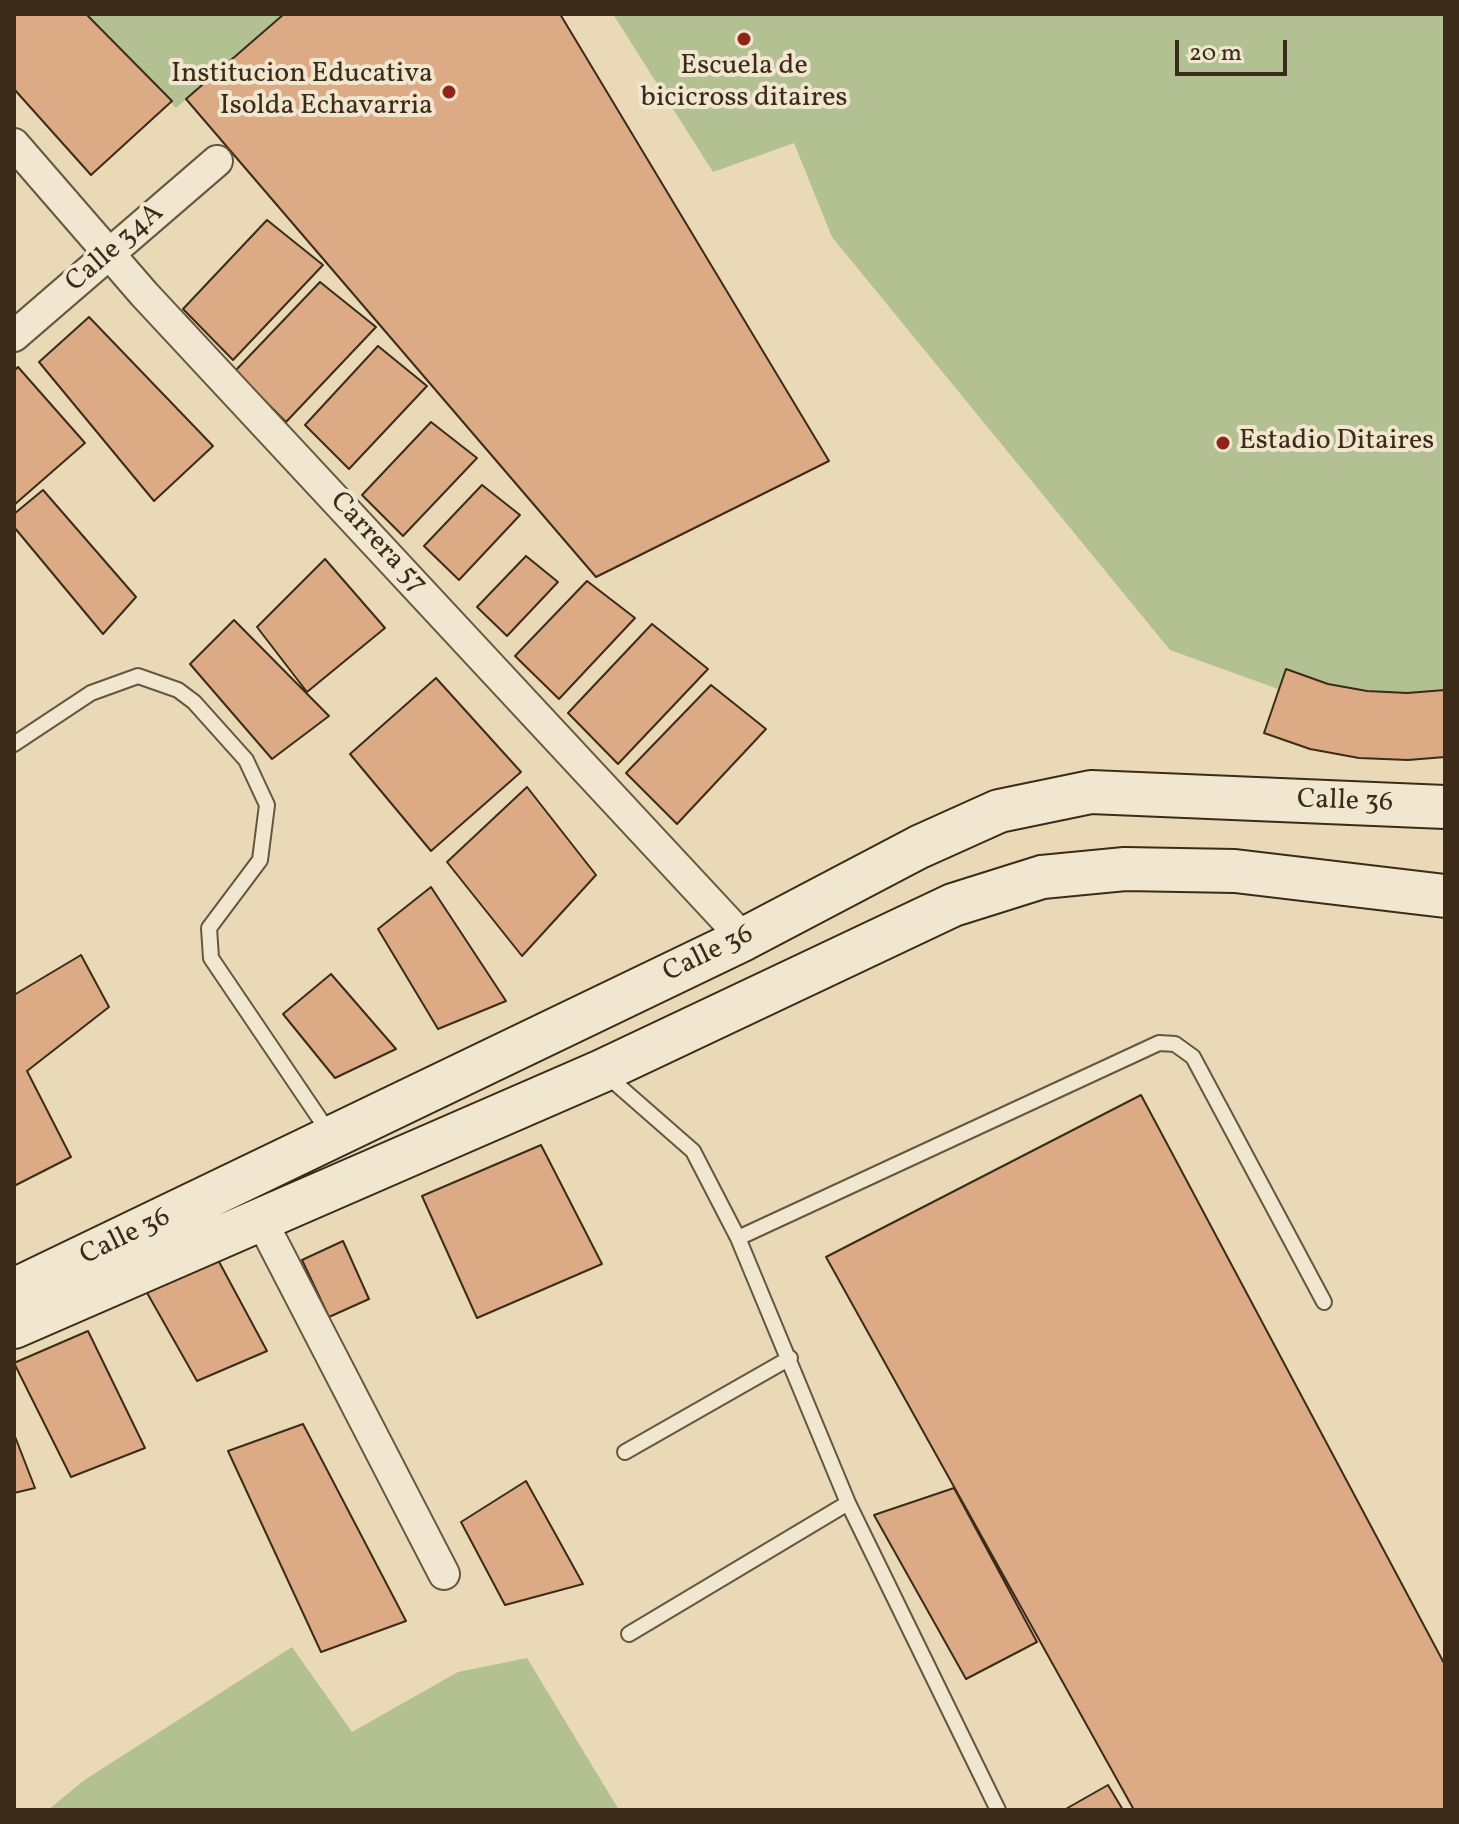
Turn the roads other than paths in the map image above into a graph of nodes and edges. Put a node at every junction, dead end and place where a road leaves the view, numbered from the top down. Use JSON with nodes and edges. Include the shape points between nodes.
{"nodes":[{"id":1,"x":14,"y":144,"type":"edge"},
{"id":2,"x":217,"y":161,"type":"dead end"},
{"id":3,"x":109,"y":255,"type":"junction"},
{"id":4,"x":14,"y":336,"type":"edge"},
{"id":5,"x":14,"y":744,"type":"edge"},
{"id":6,"x":1445,"y":807,"type":"edge"},
{"id":7,"x":1445,"y":896,"type":"edge"},
{"id":8,"x":744,"y":939,"type":"junction"},
{"id":9,"x":602,"y":1071,"type":"junction"},
{"id":10,"x":331,"y":1136,"type":"junction"},
{"id":11,"x":260,"y":1218,"type":"junction"},
{"id":12,"x":738,"y":1238,"type":"junction"},
{"id":13,"x":14,"y":1290,"type":"edge"},
{"id":14,"x":1324,"y":1302,"type":"dead end"},
{"id":15,"x":14,"y":1327,"type":"edge"},
{"id":16,"x":790,"y":1358,"type":"junction"},
{"id":17,"x":625,"y":1452,"type":"dead end"},
{"id":18,"x":848,"y":1503,"type":"junction"},
{"id":19,"x":444,"y":1574,"type":"dead end"},
{"id":20,"x":629,"y":1634,"type":"dead end"},
{"id":21,"x":998,"y":1810,"type":"edge"}],
"edges":[{"from":1,"to":3,"type":"street","name":"Carrera 57"},
{"from":2,"to":3,"type":"street","name":"Calle 34A"},
{"from":3,"to":4,"type":"street","name":"Calle 34A"},
{"from":3,"to":8,"type":"street","name":"Carrera 57"},
{"from":5,"to":10,"type":"lane","via":[[91,693],[138,676],[178,690],[194,702],[246,760],[267,805],[260,860],[209,928],[211,958]]},
{"from":6,"to":8,"type":"main road","name":"Calle 36","via":[[1091,792],[999,811]]},
{"from":7,"to":9,"type":"main road","name":"Calle 36","via":[[1235,871],[1125,869],[1042,877],[953,905]]},
{"from":8,"to":10,"type":"main road","name":"Calle 36"},
{"from":9,"to":11,"type":"main road","name":"Calle 36"},
{"from":9,"to":12,"type":"lane","via":[[693,1151]]},
{"from":10,"to":13,"type":"main road","name":"Calle 36"},
{"from":11,"to":15,"type":"main road","name":"Calle 36"},
{"from":11,"to":19,"type":"street"},
{"from":12,"to":14,"type":"lane","via":[[1159,1043],[1175,1044],[1193,1057]]},
{"from":12,"to":16,"type":"lane"},
{"from":16,"to":17,"type":"lane"},
{"from":16,"to":18,"type":"lane"},
{"from":18,"to":20,"type":"lane"},
{"from":18,"to":21,"type":"lane"}]}
